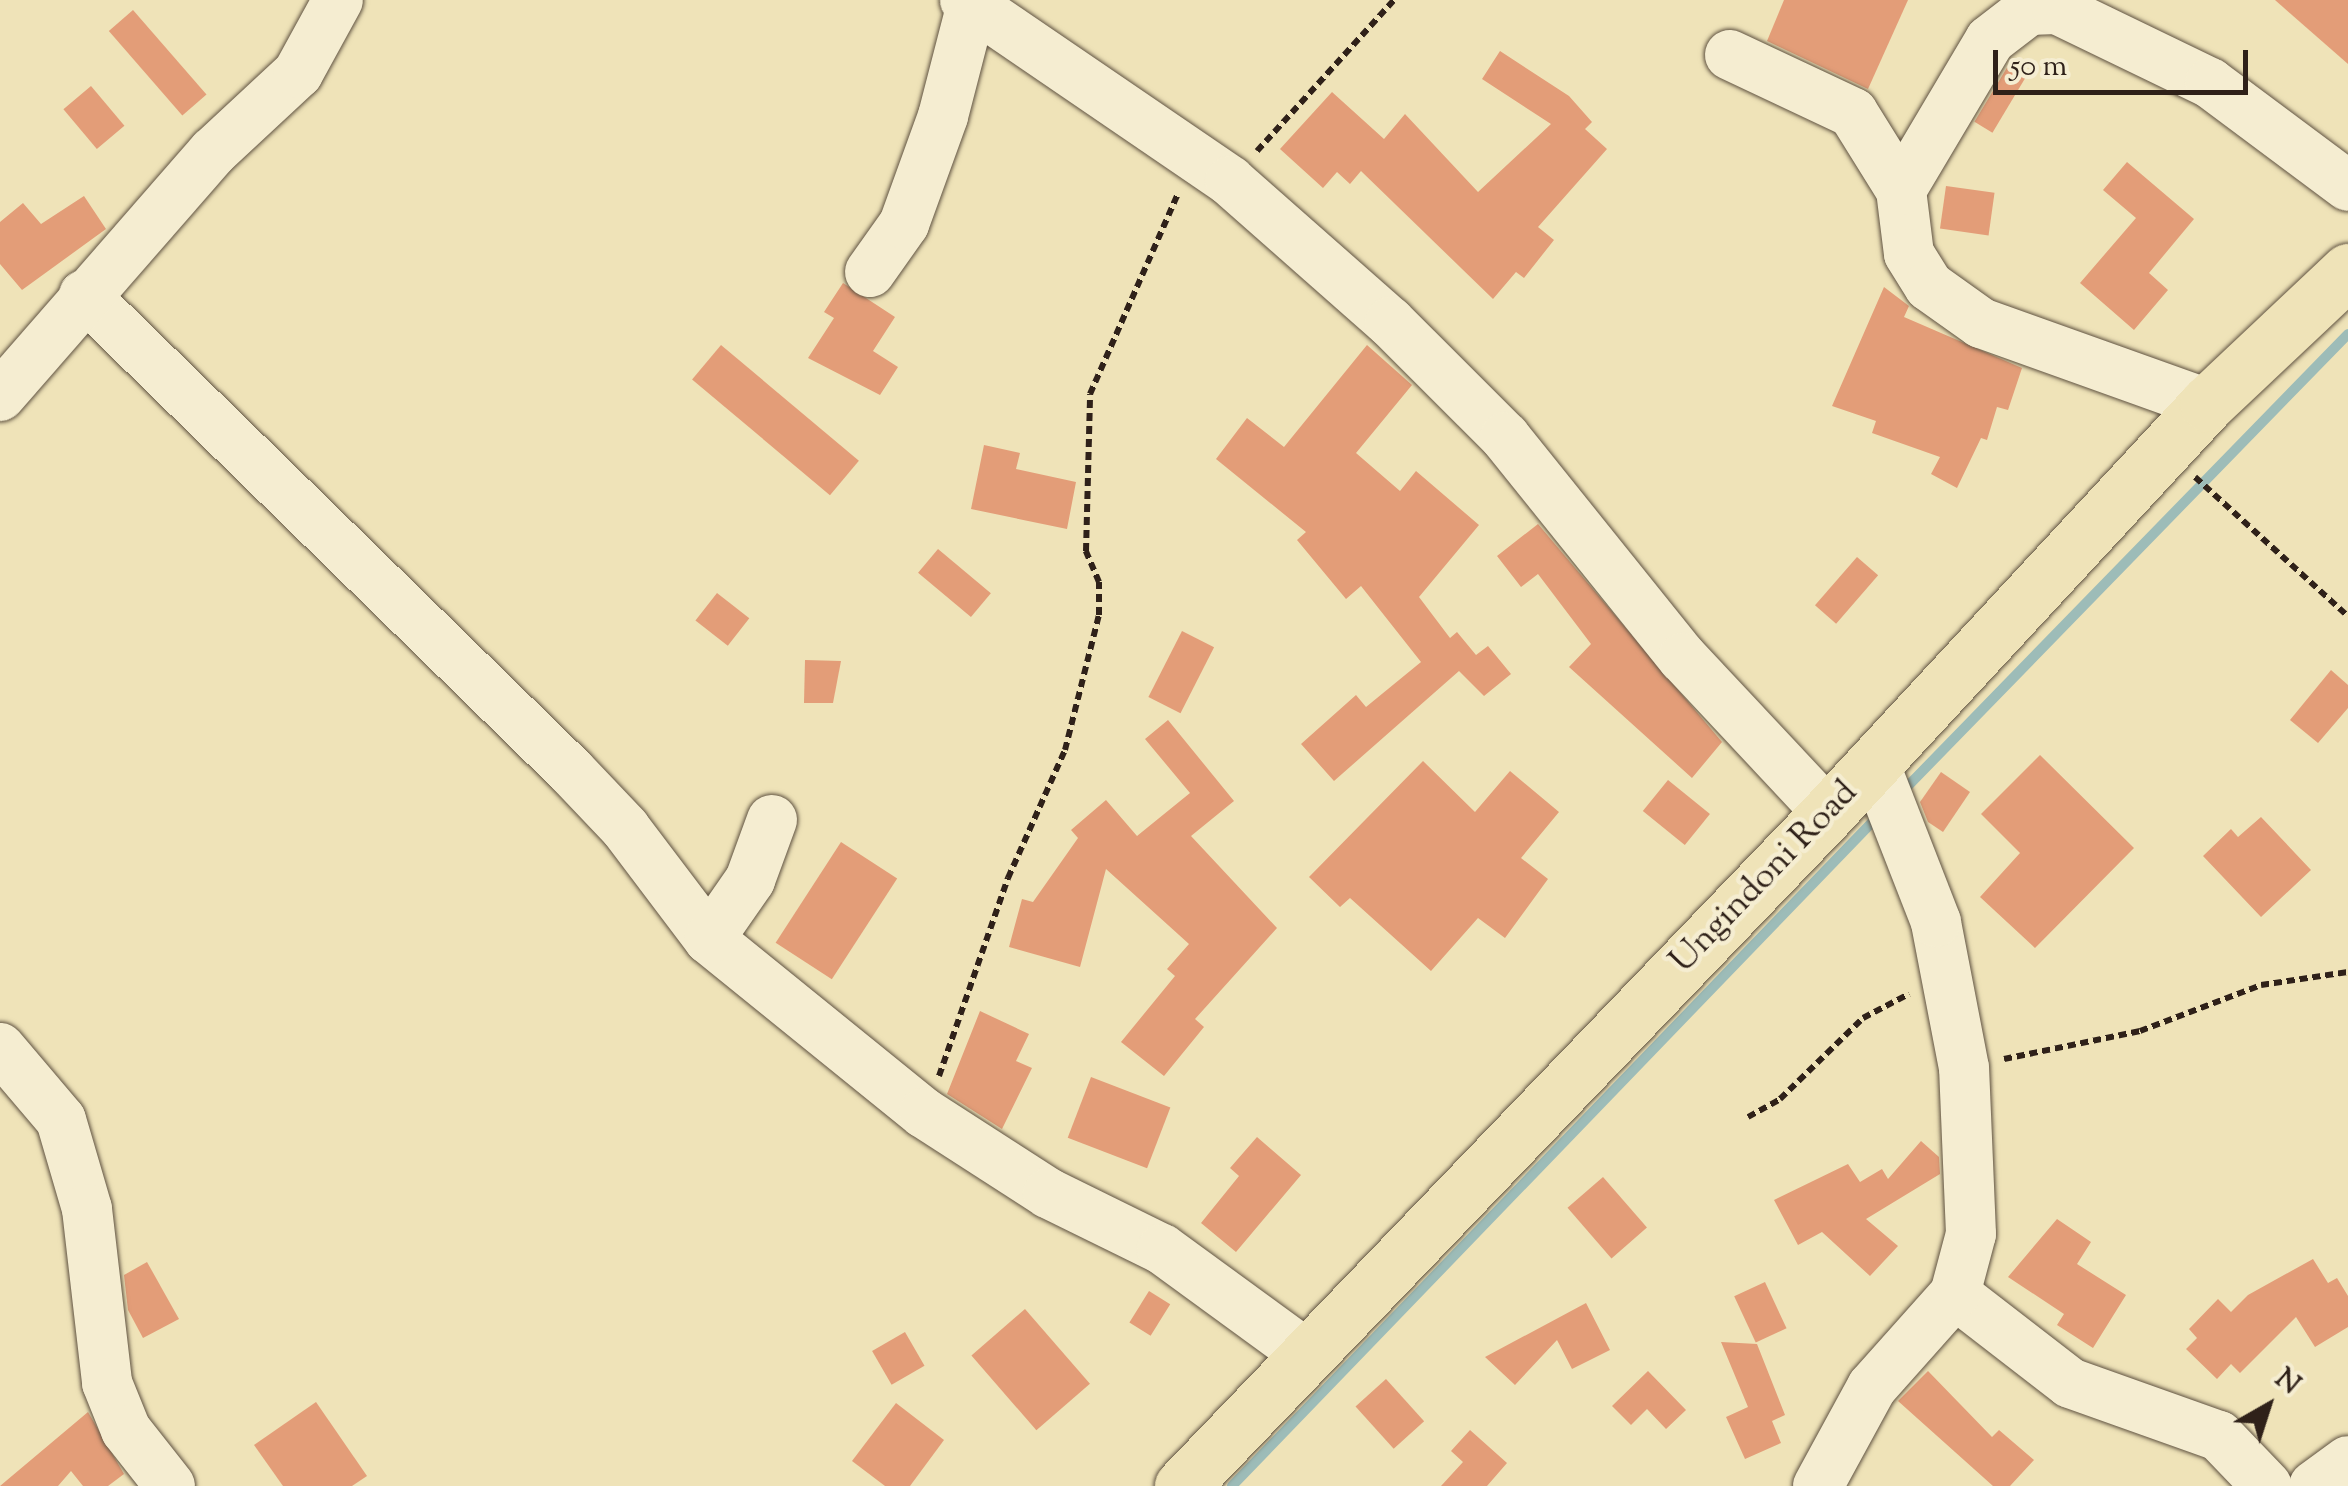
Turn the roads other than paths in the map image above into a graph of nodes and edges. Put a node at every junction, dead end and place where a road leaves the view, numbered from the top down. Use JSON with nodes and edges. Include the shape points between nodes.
{"nodes":[{"id":1,"x":338,"y":0,"type":"edge"},
{"id":2,"x":968,"y":2,"type":"edge"},
{"id":3,"x":2027,"y":5,"type":"edge"},
{"id":4,"x":1730,"y":55,"type":"dead end"},
{"id":5,"x":2348,"y":186,"type":"edge"},
{"id":6,"x":1901,"y":190,"type":"junction"},
{"id":7,"x":870,"y":272,"type":"dead end"},
{"id":8,"x":2348,"y":272,"type":"edge"},
{"id":9,"x":84,"y":294,"type":"junction"},
{"id":10,"x":0,"y":396,"type":"edge"},
{"id":11,"x":2207,"y":404,"type":"junction"},
{"id":12,"x":1874,"y":763,"type":"junction"},
{"id":13,"x":1828,"y":813,"type":"junction"},
{"id":14,"x":772,"y":820,"type":"dead end"},
{"id":15,"x":709,"y":939,"type":"junction"},
{"id":16,"x":0,"y":1048,"type":"edge"},
{"id":17,"x":1955,"y":1294,"type":"junction"},
{"id":18,"x":1309,"y":1356,"type":"junction"},
{"id":19,"x":2348,"y":1461,"type":"edge"},
{"id":20,"x":1831,"y":1481,"type":"edge"},
{"id":21,"x":170,"y":1486,"type":"edge"},
{"id":22,"x":1182,"y":1486,"type":"edge"},
{"id":23,"x":2268,"y":1486,"type":"edge"},
{"id":24,"x":2314,"y":1486,"type":"edge"}],
"edges":[{"from":1,"to":9,"type":"street","via":[[286,87],[212,152]]},
{"from":2,"to":7,"type":"street","via":[[943,116],[904,224]]},
{"from":2,"to":13,"type":"street","via":[[1212,169],[1390,322],[1505,437],[1683,658]]},
{"from":3,"to":5,"type":"street","via":[[2057,9],[2210,82]]},
{"from":3,"to":6,"type":"street","via":[[1990,40]]},
{"from":4,"to":6,"type":"street","via":[[1853,113]]},
{"from":6,"to":11,"type":"street","via":[[1909,254],[1929,286],[1981,323]]},
{"from":8,"to":11,"type":"main road","name":"Ungindoni Road"},
{"from":9,"to":10,"type":"street"},
{"from":9,"to":15,"type":"street","via":[[571,771]]},
{"from":11,"to":12,"type":"main road","name":"Ungindoni Road"},
{"from":12,"to":13,"type":"main road","name":"Ungindoni Road"},
{"from":12,"to":17,"type":"street","via":[[1936,922],[1964,1068],[1971,1234]]},
{"from":13,"to":18,"type":"main road","name":"Ungindoni Road"},
{"from":14,"to":15,"type":"street","via":[[750,880]]},
{"from":15,"to":18,"type":"street","via":[[924,1112],[1048,1192],[1162,1249]]},
{"from":16,"to":21,"type":"street","via":[[61,1120],[87,1209],[108,1383],[126,1430]]},
{"from":17,"to":20,"type":"street","via":[[1872,1388]]},
{"from":17,"to":23,"type":"street","via":[[2070,1383],[2219,1436]]},
{"from":18,"to":22,"type":"main road","name":"Ungindoni Road"},
{"from":19,"to":24,"type":"street"}]}
